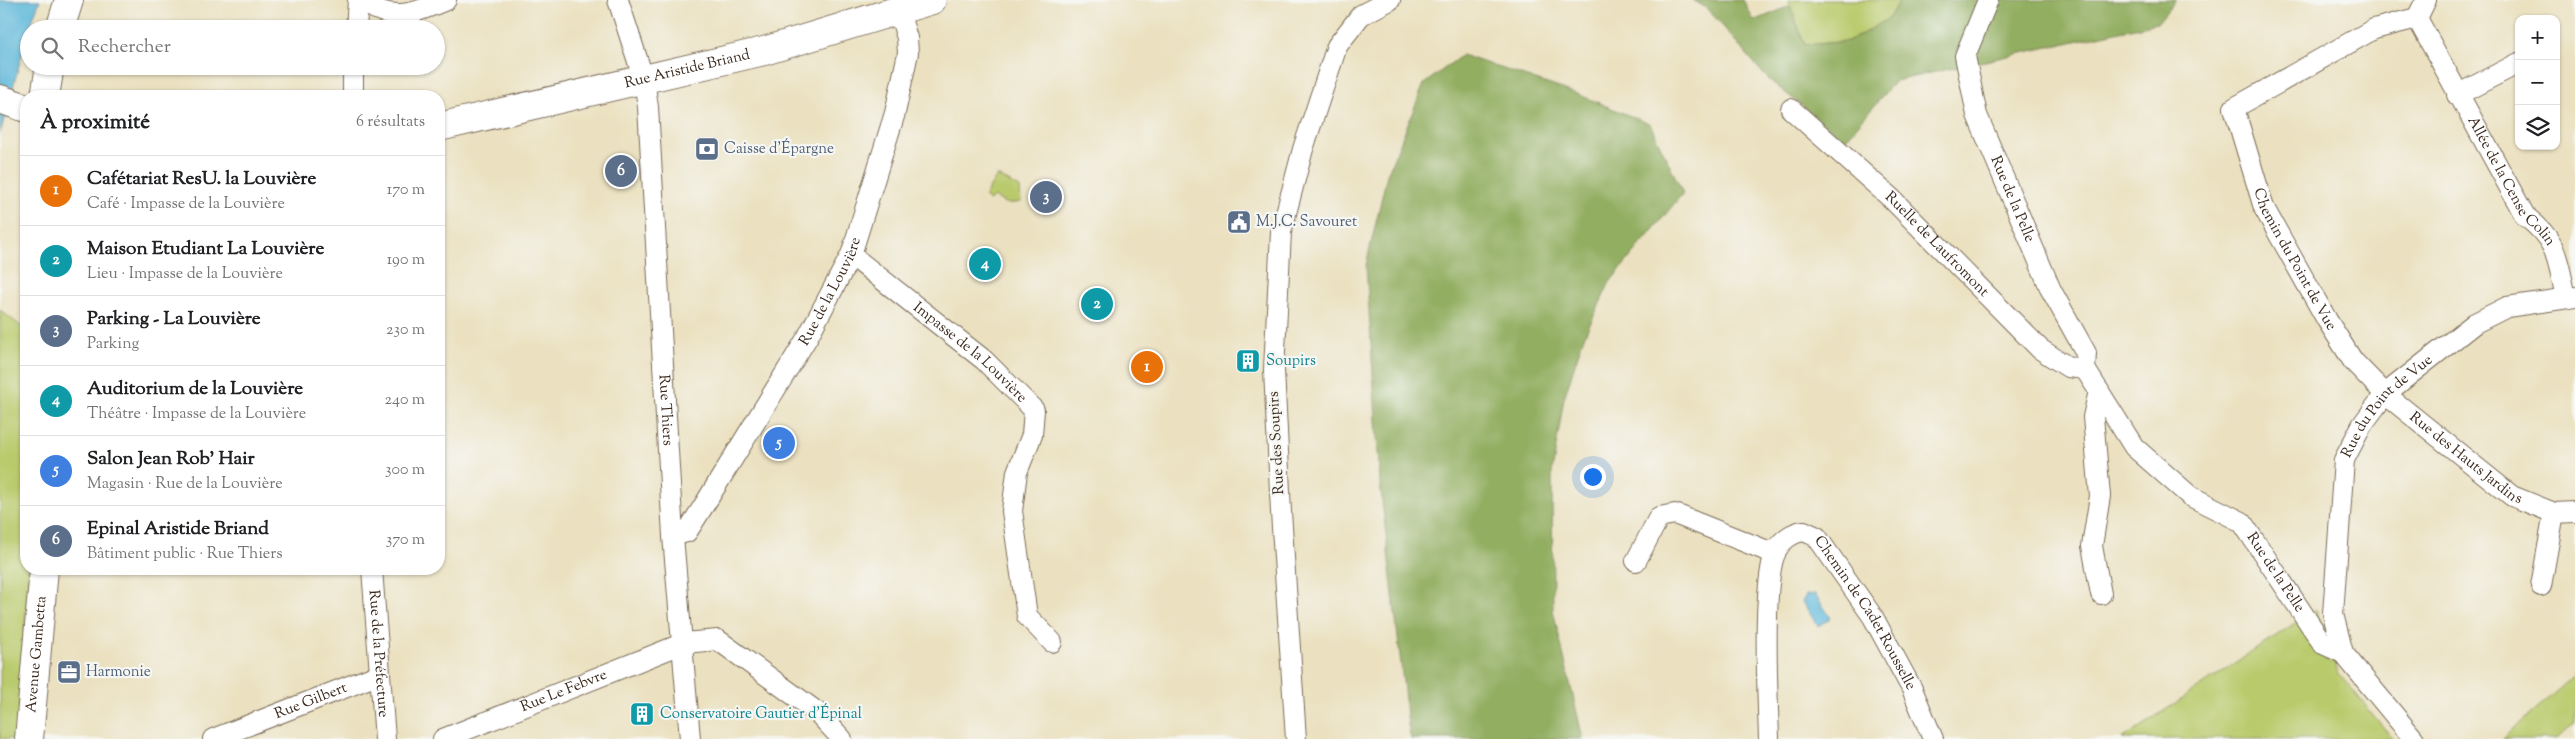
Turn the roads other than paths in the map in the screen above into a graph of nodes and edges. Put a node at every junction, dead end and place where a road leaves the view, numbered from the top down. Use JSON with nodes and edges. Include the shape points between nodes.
{"nodes":[{"id":1,"x":69,"y":0,"type":"edge"},
{"id":2,"x":359,"y":0,"type":"edge"},
{"id":3,"x":446,"y":0,"type":"edge"},
{"id":4,"x":618,"y":0,"type":"edge"},
{"id":5,"x":932,"y":0,"type":"edge"},
{"id":6,"x":1390,"y":0,"type":"edge"},
{"id":7,"x":1988,"y":0,"type":"edge"},
{"id":8,"x":2426,"y":0,"type":"edge"},
{"id":9,"x":899,"y":12,"type":"junction"},
{"id":10,"x":2417,"y":18,"type":"junction"},
{"id":11,"x":63,"y":20,"type":"edge"},
{"id":12,"x":357,"y":20,"type":"edge"},
{"id":13,"x":2515,"y":65,"type":"edge"},
{"id":14,"x":48,"y":75,"type":"edge"},
{"id":15,"x":353,"y":75,"type":"edge"},
{"id":16,"x":644,"y":80,"type":"junction"},
{"id":17,"x":46,"y":90,"type":"edge"},
{"id":18,"x":353,"y":90,"type":"edge"},
{"id":19,"x":2457,"y":95,"type":"junction"},
{"id":20,"x":1792,"y":109,"type":"dead end"},
{"id":21,"x":445,"y":126,"type":"edge"},
{"id":22,"x":851,"y":255,"type":"junction"},
{"id":23,"x":2570,"y":297,"type":"edge"},
{"id":24,"x":2085,"y":369,"type":"junction"},
{"id":25,"x":2099,"y":391,"type":"junction"},
{"id":26,"x":2385,"y":394,"type":"junction"},
{"id":27,"x":2575,"y":512,"type":"edge"},
{"id":28,"x":2554,"y":513,"type":"junction"},
{"id":29,"x":674,"y":536,"type":"junction"},
{"id":30,"x":1775,"y":554,"type":"junction"},
{"id":31,"x":1636,"y":561,"type":"dead end"},
{"id":32,"x":43,"y":575,"type":"edge"},
{"id":33,"x":372,"y":575,"type":"edge"},
{"id":34,"x":2541,"y":586,"type":"dead end"},
{"id":35,"x":2101,"y":594,"type":"dead end"},
{"id":36,"x":1052,"y":642,"type":"dead end"},
{"id":37,"x":684,"y":643,"type":"junction"},
{"id":38,"x":2343,"y":653,"type":"junction"},
{"id":39,"x":380,"y":674,"type":"junction"},
{"id":40,"x":29,"y":739,"type":"edge"},
{"id":41,"x":213,"y":739,"type":"edge"},
{"id":42,"x":385,"y":739,"type":"edge"},
{"id":43,"x":443,"y":739,"type":"edge"},
{"id":44,"x":690,"y":739,"type":"edge"},
{"id":45,"x":842,"y":739,"type":"edge"},
{"id":46,"x":1296,"y":739,"type":"edge"},
{"id":47,"x":1769,"y":739,"type":"edge"},
{"id":48,"x":1933,"y":739,"type":"edge"},
{"id":49,"x":2414,"y":739,"type":"edge"}],
"edges":[{"from":1,"to":11,"type":"main road"},
{"from":2,"to":3,"type":"street","via":[[375,10],[410,15]]},
{"from":2,"to":12,"type":"street"},
{"from":4,"to":16,"type":"street","name":"Rue Thiers"},
{"from":5,"to":9,"type":"main road","name":"Rue Aristide Briand"},
{"from":6,"to":46,"type":"street","name":"Rue des Soupirs","via":[[1361,15],[1337,46],[1280,232],[1274,363],[1280,512]]},
{"from":7,"to":24,"type":"street","name":"Rue de la Pelle","via":[[1965,56],[1977,115],[2051,290],[2086,352]]},
{"from":8,"to":10,"type":"street"},
{"from":9,"to":16,"type":"main road","name":"Rue Aristide Briand","via":[[764,51]]},
{"from":9,"to":22,"type":"street","name":"Rue de la Louvière","via":[[908,53],[895,113]]},
{"from":10,"to":19,"type":"street","name":"Allée de la Cense Colin"},
{"from":10,"to":26,"type":"street","name":"Chemin du Point de Vue","via":[[2374,30],[2234,108],[2264,208],[2353,361]]},
{"from":13,"to":19,"type":"street"},
{"from":14,"to":17,"type":"main road"},
{"from":15,"to":18,"type":"street"},
{"from":16,"to":21,"type":"main road","name":"Rue Aristide Briand"},
{"from":16,"to":29,"type":"street","name":"Rue Thiers","via":[[649,116]]},
{"from":19,"to":23,"type":"street","name":"Allée de la Cense Colin","via":[[2525,216],[2542,229],[2555,248]]},
{"from":20,"to":24,"type":"street","name":"Ruelle de Laufromont","via":[[1892,199],[2040,349],[2068,367]]},
{"from":22,"to":29,"type":"street","name":"Rue de la Louvière","via":[[807,338],[706,502],[687,532]]},
{"from":22,"to":36,"type":"street","name":"Impasse de la Louvière","via":[[984,360],[1034,410],[1032,435],[1017,472],[1012,511],[1027,616]]},
{"from":23,"to":26,"type":"street","name":"Rue du Point de Vue","via":[[2507,307],[2475,323]]},
{"from":24,"to":25,"type":"street","name":"Rue de la Pelle"},
{"from":25,"to":35,"type":"street","via":[[2094,417],[2100,496],[2092,546]]},
{"from":25,"to":38,"type":"street","name":"Rue de la Pelle","via":[[2134,447],[2190,496],[2242,522],[2323,644]]},
{"from":26,"to":28,"type":"street","name":"Rue des Hauts Jardins","via":[[2512,496]]},
{"from":26,"to":38,"type":"street","name":"Rue du Point de Vue","via":[[2362,425],[2344,460],[2333,614]]},
{"from":27,"to":28,"type":"street","name":"Rue des Hauts Jardins"},
{"from":28,"to":34,"type":"street"},
{"from":29,"to":37,"type":"street","name":"Rue Thiers"},
{"from":30,"to":31,"type":"street","via":[[1675,514],[1659,517]]},
{"from":30,"to":47,"type":"street","name":"Chemin de Cadet Rousselle","via":[[1768,615]]},
{"from":30,"to":48,"type":"street","name":"Chemin de Cadet Rousselle","via":[[1788,537],[1799,531],[1808,531],[1817,537],[1873,617],[1912,688]]},
{"from":32,"to":40,"type":"main road","name":"Avenue Gambetta"},
{"from":33,"to":39,"type":"street","name":"Rue de la Préfecture"},
{"from":37,"to":43,"type":"street","name":"Rue Le Febvre"},
{"from":37,"to":44,"type":"street","name":"Rue Thiers"},
{"from":37,"to":45,"type":"street","name":"Rue Le Febvre","via":[[718,640],[817,712]]},
{"from":38,"to":49,"type":"street","name":"Rue du Point de Vue"},
{"from":39,"to":41,"type":"street","name":"Rue Gilbert"},
{"from":39,"to":42,"type":"street","name":"Rue de la Préfecture"}]}
